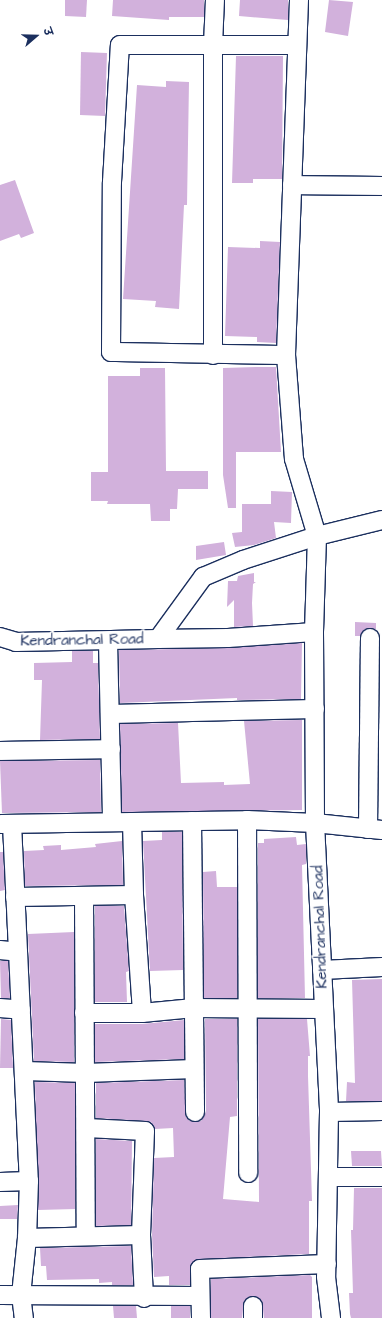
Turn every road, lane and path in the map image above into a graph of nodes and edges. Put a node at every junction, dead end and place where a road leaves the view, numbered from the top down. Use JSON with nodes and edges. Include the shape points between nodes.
{"nodes":[{"id":1,"x":215,"y":0,"type":"edge"},
{"id":2,"x":299,"y":0,"type":"edge"},
{"id":3,"x":213,"y":45,"type":"junction"},
{"id":4,"x":296,"y":45,"type":"junction"},
{"id":5,"x":292,"y":185,"type":"junction"},
{"id":6,"x":382,"y":186,"type":"edge"},
{"id":7,"x":213,"y":355,"type":"junction"},
{"id":8,"x":286,"y":355,"type":"junction"},
{"id":9,"x":382,"y":520,"type":"edge"},
{"id":10,"x":317,"y":536,"type":"junction"},
{"id":11,"x":314,"y":632,"type":"junction"},
{"id":12,"x":0,"y":637,"type":"edge"},
{"id":13,"x":370,"y":638,"type":"dead end"},
{"id":14,"x":158,"y":639,"type":"junction"},
{"id":15,"x":108,"y":641,"type":"junction"},
{"id":16,"x":315,"y":709,"type":"junction"},
{"id":17,"x":110,"y":714,"type":"junction"},
{"id":18,"x":111,"y":749,"type":"junction"},
{"id":19,"x":0,"y":751,"type":"edge"},
{"id":20,"x":247,"y":820,"type":"junction"},
{"id":21,"x":192,"y":821,"type":"junction"},
{"id":22,"x":112,"y":822,"type":"junction"},
{"id":23,"x":132,"y":822,"type":"junction"},
{"id":24,"x":315,"y":823,"type":"junction"},
{"id":25,"x":6,"y":824,"type":"edge"},
{"id":26,"x":375,"y":830,"type":"edge"},
{"id":27,"x":134,"y":895,"type":"junction"},
{"id":28,"x":84,"y":896,"type":"junction"},
{"id":29,"x":15,"y":897,"type":"junction"},
{"id":30,"x":0,"y":950,"type":"edge"},
{"id":31,"x":18,"y":952,"type":"junction"},
{"id":32,"x":382,"y":967,"type":"edge"},
{"id":33,"x":322,"y":970,"type":"junction"},
{"id":34,"x":0,"y":1008,"type":"edge"},
{"id":35,"x":194,"y":1008,"type":"junction"},
{"id":36,"x":249,"y":1009,"type":"junction"},
{"id":37,"x":323,"y":1009,"type":"junction"},
{"id":38,"x":21,"y":1010,"type":"junction"},
{"id":39,"x":84,"y":1013,"type":"junction"},
{"id":40,"x":142,"y":1013,"type":"junction"},
{"id":41,"x":194,"y":1068,"type":"junction"},
{"id":42,"x":25,"y":1071,"type":"junction"},
{"id":43,"x":86,"y":1073,"type":"junction"},
{"id":44,"x":382,"y":1111,"type":"edge"},
{"id":45,"x":195,"y":1112,"type":"dead end"},
{"id":46,"x":328,"y":1112,"type":"junction"},
{"id":47,"x":87,"y":1128,"type":"junction"},
{"id":48,"x":248,"y":1173,"type":"dead end"},
{"id":49,"x":328,"y":1177,"type":"junction"},
{"id":50,"x":382,"y":1177,"type":"edge"},
{"id":51,"x":29,"y":1181,"type":"junction"},
{"id":52,"x":0,"y":1182,"type":"edge"},
{"id":53,"x":141,"y":1234,"type":"junction"},
{"id":54,"x":86,"y":1236,"type":"junction"},
{"id":55,"x":27,"y":1238,"type":"junction"},
{"id":56,"x":327,"y":1264,"type":"junction"},
{"id":57,"x":0,"y":1295,"type":"edge"},
{"id":58,"x":21,"y":1295,"type":"junction"},
{"id":59,"x":200,"y":1296,"type":"junction"},
{"id":60,"x":144,"y":1298,"type":"junction"},
{"id":61,"x":24,"y":1318,"type":"edge"},
{"id":62,"x":201,"y":1318,"type":"edge"},
{"id":63,"x":331,"y":1318,"type":"edge"}],
"edges":[{"from":1,"to":3,"type":"street"},
{"from":2,"to":4,"type":"street"},
{"from":3,"to":4,"type":"street"},
{"from":3,"to":7,"type":"street"},
{"from":3,"to":7,"type":"street","via":[[120,45],[112,182],[111,352]]},
{"from":4,"to":5,"type":"street"},
{"from":5,"to":6,"type":"street"},
{"from":5,"to":8,"type":"street"},
{"from":7,"to":8,"type":"street"},
{"from":8,"to":10,"type":"street","via":[[294,459]]},
{"from":9,"to":10,"type":"street","name":"Kendranchal Road"},
{"from":10,"to":11,"type":"street","name":"Kendranchal Road"},
{"from":10,"to":14,"type":"street","name":"Kendranchal Road","via":[[244,560],[203,577]]},
{"from":11,"to":14,"type":"street","via":[[228,638]]},
{"from":11,"to":16,"type":"street","name":"Kendranchal Road"},
{"from":12,"to":15,"type":"street","name":"Kendranchal Road","via":[[16,642]]},
{"from":13,"to":26,"type":"street"},
{"from":14,"to":15,"type":"street","name":"Kendranchal Road"},
{"from":15,"to":17,"type":"street"},
{"from":16,"to":17,"type":"street"},
{"from":16,"to":24,"type":"street","name":"Kendranchal Road"},
{"from":17,"to":18,"type":"street"},
{"from":18,"to":19,"type":"street"},
{"from":18,"to":22,"type":"street"},
{"from":20,"to":21,"type":"street"},
{"from":20,"to":24,"type":"street"},
{"from":20,"to":36,"type":"street"},
{"from":21,"to":23,"type":"street"},
{"from":21,"to":35,"type":"street"},
{"from":22,"to":23,"type":"street"},
{"from":22,"to":25,"type":"street"},
{"from":23,"to":27,"type":"street"},
{"from":24,"to":26,"type":"street"},
{"from":24,"to":33,"type":"street","name":"Kendranchal Road"},
{"from":25,"to":29,"type":"street"},
{"from":27,"to":28,"type":"street"},
{"from":27,"to":40,"type":"street"},
{"from":28,"to":29,"type":"street"},
{"from":28,"to":39,"type":"street"},
{"from":29,"to":31,"type":"street"},
{"from":30,"to":31,"type":"street"},
{"from":31,"to":38,"type":"street"},
{"from":32,"to":33,"type":"street"},
{"from":33,"to":37,"type":"street","name":"Kendranchal Road"},
{"from":34,"to":38,"type":"street"},
{"from":35,"to":36,"type":"street"},
{"from":35,"to":40,"type":"street"},
{"from":35,"to":41,"type":"street"},
{"from":36,"to":37,"type":"street"},
{"from":36,"to":48,"type":"street"},
{"from":37,"to":46,"type":"street","name":"Kendranchal Road"},
{"from":38,"to":42,"type":"street"},
{"from":39,"to":40,"type":"street"},
{"from":39,"to":43,"type":"street"},
{"from":41,"to":43,"type":"street"},
{"from":41,"to":45,"type":"street"},
{"from":42,"to":43,"type":"street"},
{"from":42,"to":51,"type":"street"},
{"from":43,"to":47,"type":"street"},
{"from":44,"to":46,"type":"street"},
{"from":46,"to":49,"type":"street","name":"Kendranchal Road"},
{"from":47,"to":53,"type":"street","via":[[146,1131]]},
{"from":47,"to":54,"type":"street"},
{"from":49,"to":50,"type":"street"},
{"from":49,"to":56,"type":"street","name":"Kendranchal Road"},
{"from":51,"to":52,"type":"street"},
{"from":51,"to":55,"type":"street"},
{"from":53,"to":54,"type":"street"},
{"from":53,"to":60,"type":"street"},
{"from":54,"to":55,"type":"street"},
{"from":55,"to":58,"type":"street"},
{"from":56,"to":59,"type":"street","via":[[200,1269]]},
{"from":56,"to":63,"type":"street","name":"Kendranchal Road"},
{"from":57,"to":58,"type":"street"},
{"from":58,"to":60,"type":"street","via":[[91,1294]]},
{"from":58,"to":61,"type":"street"},
{"from":59,"to":60,"type":"street"},
{"from":59,"to":62,"type":"street"}]}
